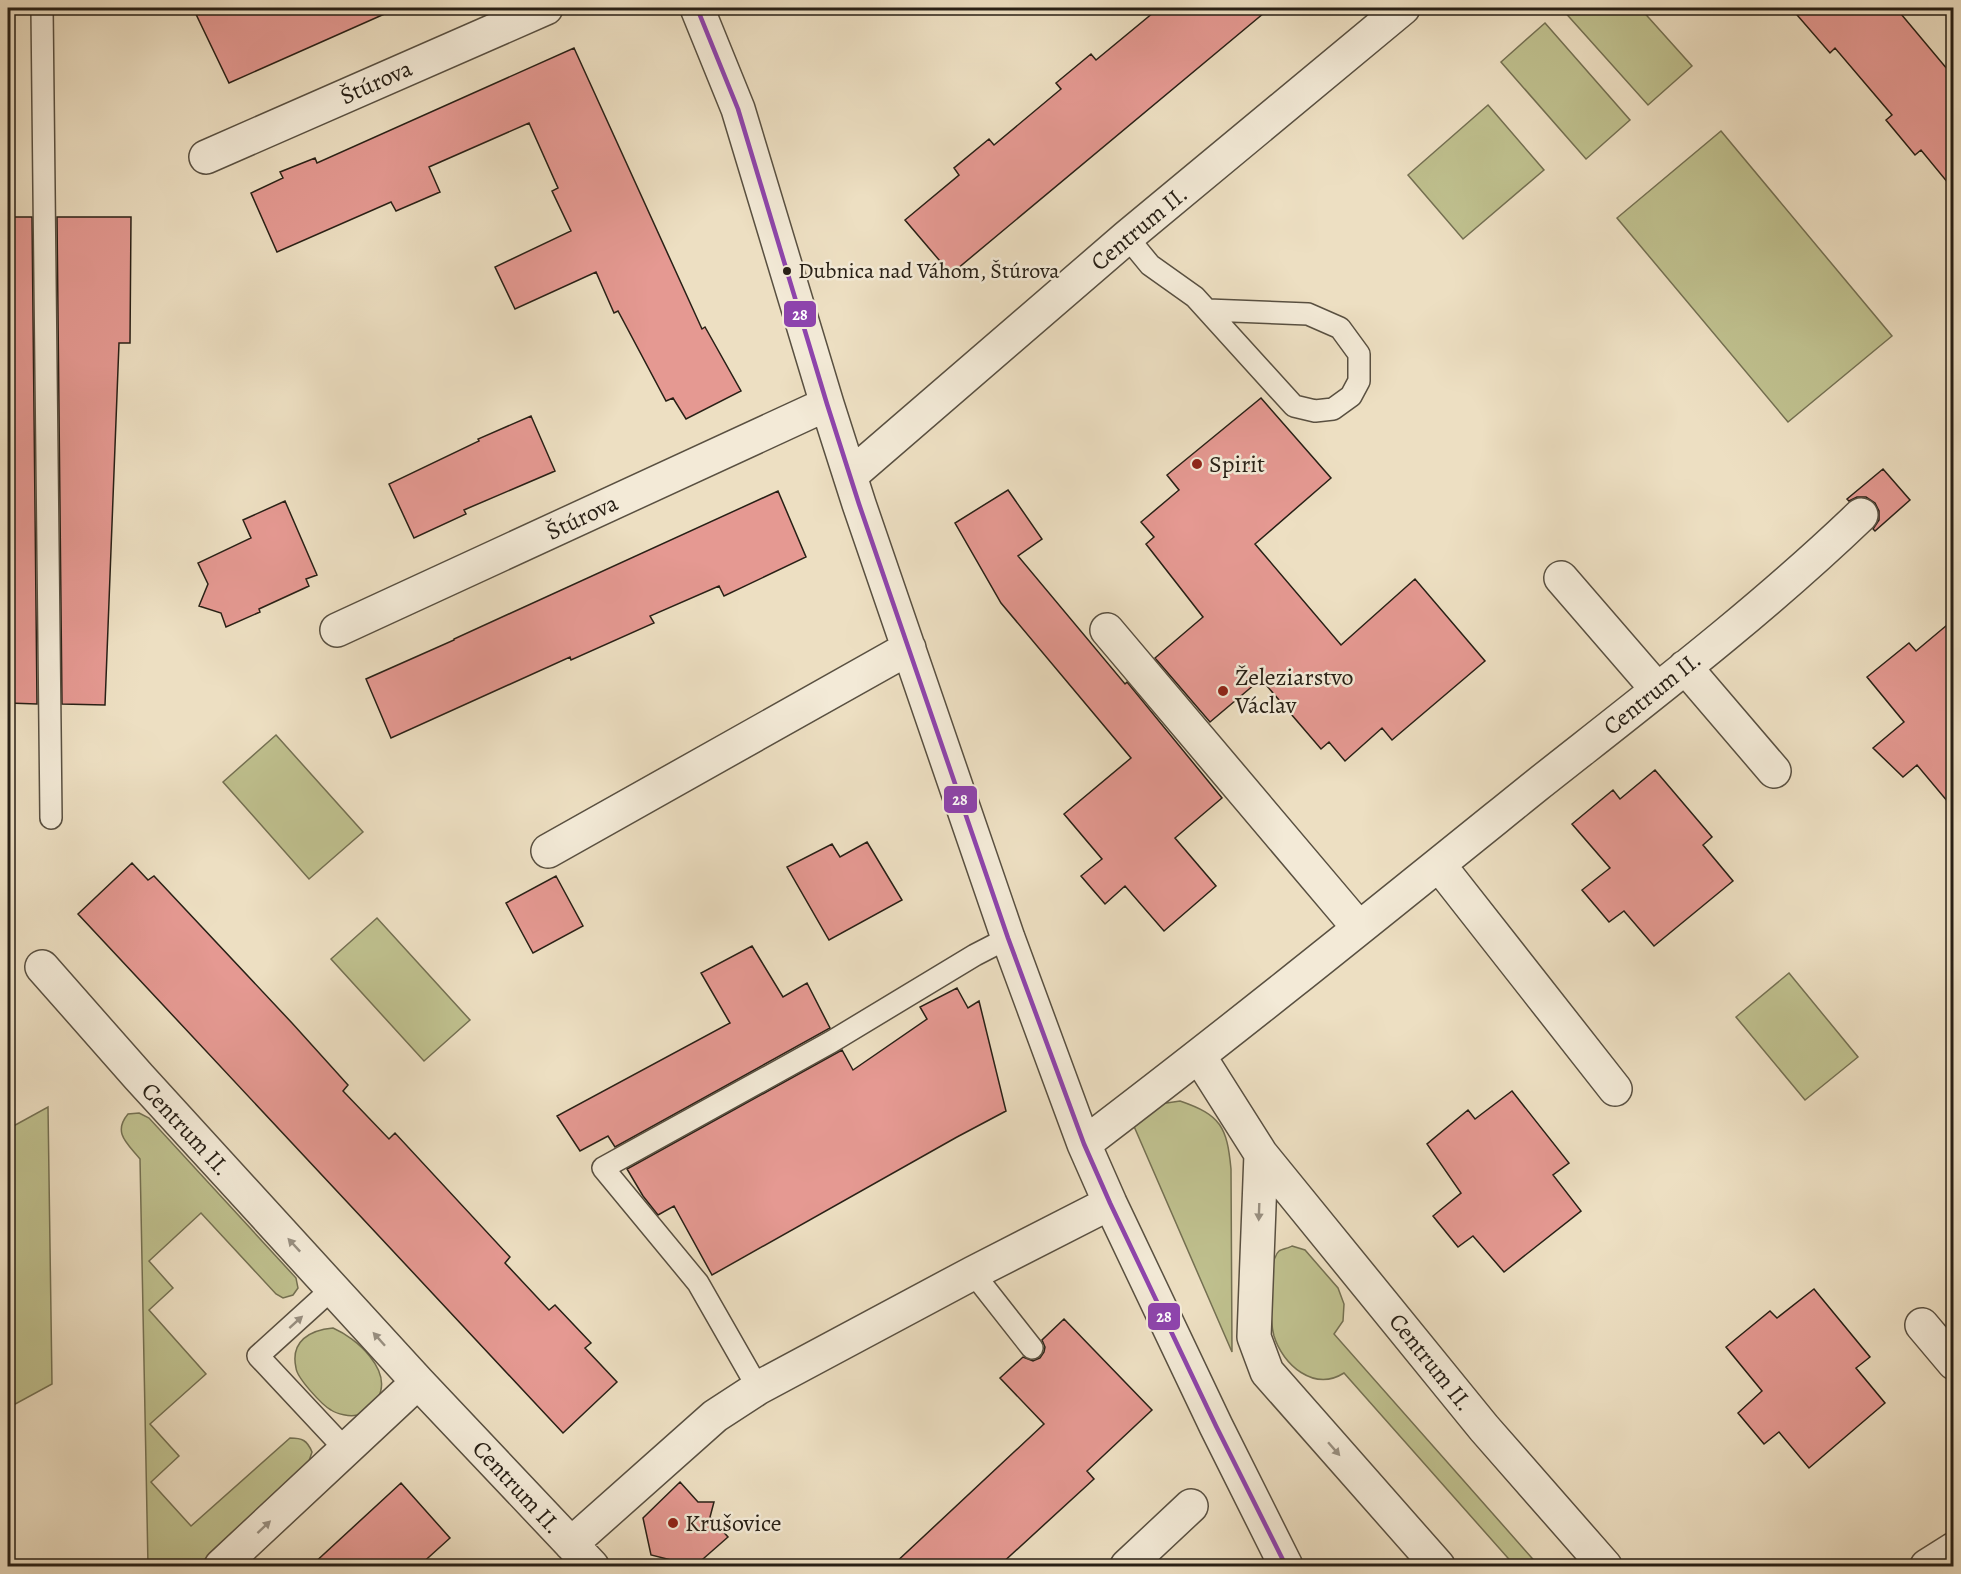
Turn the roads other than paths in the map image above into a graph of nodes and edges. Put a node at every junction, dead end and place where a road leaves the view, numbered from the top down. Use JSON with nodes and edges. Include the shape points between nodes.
{"nodes":[{"id":1,"x":42,"y":8,"type":"edge"},
{"id":2,"x":546,"y":8,"type":"edge"},
{"id":3,"x":697,"y":8,"type":"edge"},
{"id":4,"x":1403,"y":8,"type":"edge"},
{"id":5,"x":206,"y":157,"type":"dead end"},
{"id":6,"x":1127,"y":237,"type":"junction"},
{"id":7,"x":1208,"y":310,"type":"junction"},
{"id":8,"x":827,"y":404,"type":"junction"},
{"id":9,"x":850,"y":476,"type":"junction"},
{"id":10,"x":1861,"y":515,"type":"dead end"},
{"id":11,"x":1562,"y":578,"type":"dead end"},
{"id":12,"x":337,"y":630,"type":"dead end"},
{"id":13,"x":1107,"y":630,"type":"dead end"},
{"id":14,"x":909,"y":648,"type":"junction"},
{"id":15,"x":1685,"y":667,"type":"junction"},
{"id":16,"x":1657,"y":689,"type":"junction"},
{"id":17,"x":1774,"y":771,"type":"dead end"},
{"id":18,"x":51,"y":818,"type":"dead end"},
{"id":19,"x":548,"y":851,"type":"dead end"},
{"id":20,"x":1439,"y":865,"type":"junction"},
{"id":21,"x":1359,"y":928,"type":"junction"},
{"id":22,"x":1008,"y":938,"type":"junction"},
{"id":23,"x":42,"y":967,"type":"dead end"},
{"id":24,"x":1199,"y":1056,"type":"junction"},
{"id":25,"x":1615,"y":1089,"type":"dead end"},
{"id":26,"x":1084,"y":1144,"type":"junction"},
{"id":27,"x":1261,"y":1154,"type":"junction"},
{"id":28,"x":1110,"y":1203,"type":"junction"},
{"id":29,"x":973,"y":1272,"type":"junction"},
{"id":30,"x":333,"y":1288,"type":"junction"},
{"id":31,"x":1922,"y":1325,"type":"dead end"},
{"id":32,"x":1032,"y":1348,"type":"dead end"},
{"id":33,"x":1953,"y":1363,"type":"edge"},
{"id":34,"x":418,"y":1382,"type":"junction"},
{"id":35,"x":758,"y":1388,"type":"junction"},
{"id":36,"x":346,"y":1450,"type":"junction"},
{"id":37,"x":1191,"y":1506,"type":"dead end"},
{"id":38,"x":1953,"y":1549,"type":"edge"},
{"id":39,"x":581,"y":1555,"type":"edge"},
{"id":40,"x":221,"y":1566,"type":"edge"},
{"id":41,"x":1127,"y":1566,"type":"edge"},
{"id":42,"x":1286,"y":1566,"type":"edge"},
{"id":43,"x":1438,"y":1566,"type":"edge"},
{"id":44,"x":1605,"y":1566,"type":"edge"},
{"id":45,"x":1927,"y":1566,"type":"edge"}],
"edges":[{"from":1,"to":18,"type":"lane"},
{"from":2,"to":5,"type":"street","name":"Štúrova"},
{"from":3,"to":8,"type":"street","via":[[738,109]]},
{"from":4,"to":6,"type":"street","name":"Centrum II."},
{"from":6,"to":7,"type":"lane","via":[[1150,265]]},
{"from":6,"to":9,"type":"street","name":"Centrum II."},
{"from":7,"to":7,"type":"lane","via":[[1294,406],[1315,411],[1333,409],[1351,396],[1359,381],[1359,354],[1340,327],[1308,314]]},
{"from":8,"to":9,"type":"street"},
{"from":8,"to":12,"type":"street","name":"Štúrova"},
{"from":9,"to":14,"type":"street"},
{"from":10,"to":15,"type":"street","name":"Centrum II.","via":[[1815,560]]},
{"from":11,"to":16,"type":"street"},
{"from":13,"to":21,"type":"street"},
{"from":14,"to":19,"type":"street"},
{"from":14,"to":22,"type":"street"},
{"from":15,"to":16,"type":"street","name":"Centrum II."},
{"from":15,"to":17,"type":"street"},
{"from":16,"to":20,"type":"street","name":"Centrum II."},
{"from":20,"to":21,"type":"street","name":"Centrum II."},
{"from":20,"to":25,"type":"street"},
{"from":21,"to":24,"type":"street","name":"Centrum II."},
{"from":22,"to":26,"type":"street"},
{"from":22,"to":35,"type":"lane","via":[[831,1042],[603,1168],[698,1283]]},
{"from":30,"to":23,"type":"street","name":"Centrum II.","one_way":true},
{"from":24,"to":26,"type":"street","name":"Centrum II."},
{"from":24,"to":27,"type":"street","name":"Centrum II."},
{"from":26,"to":28,"type":"street"},
{"from":27,"to":43,"type":"street","one_way":true,"via":[[1254,1337],[1267,1372]]},
{"from":27,"to":44,"type":"street","name":"Centrum II.","via":[[1484,1428]]},
{"from":28,"to":29,"type":"street"},
{"from":28,"to":42,"type":"street"},
{"from":29,"to":32,"type":"lane"},
{"from":29,"to":35,"type":"street"},
{"from":34,"to":30,"type":"street","name":"Centrum II.","one_way":true},
{"from":36,"to":30,"type":"lane","one_way":true,"via":[[258,1356]]},
{"from":31,"to":33,"type":"street"},
{"from":34,"to":36,"type":"street"},
{"from":34,"to":39,"type":"street","name":"Centrum II."},
{"from":35,"to":39,"type":"street","via":[[715,1416]]},
{"from":40,"to":36,"type":"street","one_way":true},
{"from":37,"to":41,"type":"street"},
{"from":38,"to":45,"type":"street"}]}
